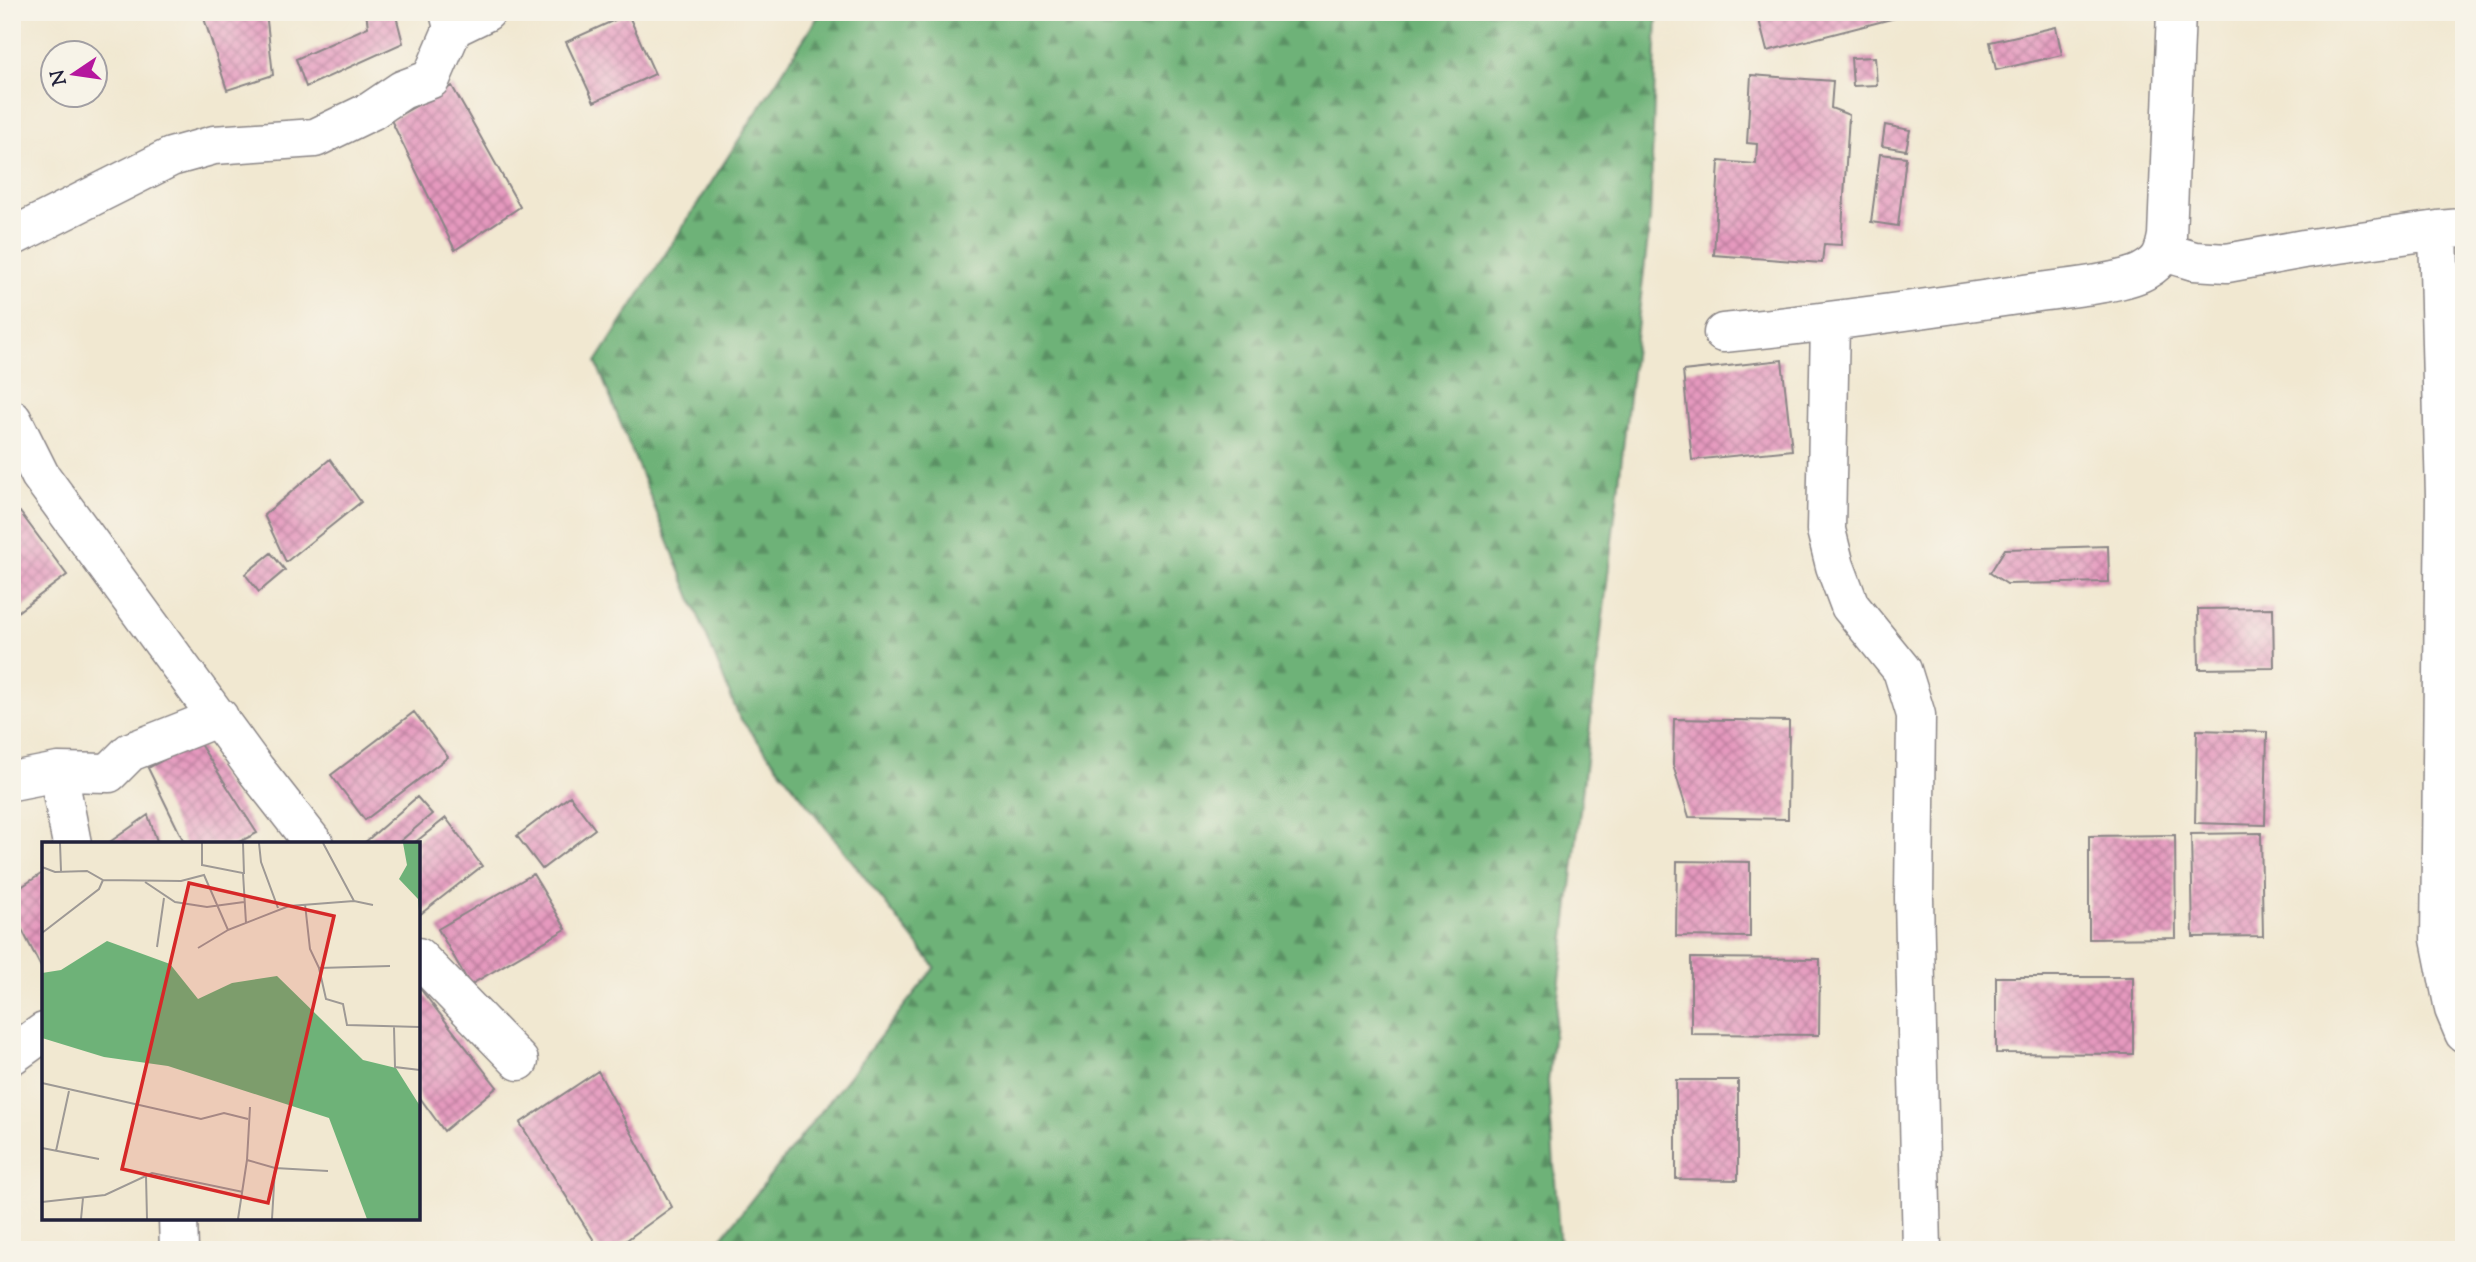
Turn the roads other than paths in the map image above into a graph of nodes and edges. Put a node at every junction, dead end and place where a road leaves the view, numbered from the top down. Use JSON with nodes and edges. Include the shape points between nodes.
{"nodes":[{"id":1,"x":2175,"y":12,"type":"edge"},
{"id":2,"x":463,"y":18,"type":"edge"},
{"id":3,"x":2451,"y":229,"type":"edge"},
{"id":4,"x":12,"y":237,"type":"edge"},
{"id":5,"x":2164,"y":252,"type":"junction"},
{"id":6,"x":1830,"y":322,"type":"junction"},
{"id":7,"x":1723,"y":333,"type":"dead end"},
{"id":8,"x":12,"y":419,"type":"edge"},
{"id":9,"x":26,"y":482,"type":"edge"},
{"id":10,"x":219,"y":717,"type":"junction"},
{"id":11,"x":58,"y":772,"type":"junction"},
{"id":12,"x":12,"y":781,"type":"edge"},
{"id":13,"x":72,"y":842,"type":"edge"},
{"id":14,"x":313,"y":842,"type":"edge"},
{"id":15,"x":420,"y":959,"type":"edge"},
{"id":16,"x":42,"y":1033,"type":"edge"},
{"id":17,"x":2464,"y":1033,"type":"edge"},
{"id":18,"x":12,"y":1055,"type":"edge"},
{"id":19,"x":519,"y":1060,"type":"dead end"},
{"id":20,"x":178,"y":1220,"type":"edge"},
{"id":21,"x":179,"y":1250,"type":"edge"},
{"id":22,"x":1922,"y":1250,"type":"edge"}],
"edges":[{"from":1,"to":5,"type":"street"},
{"from":2,"to":4,"type":"street","via":[[431,79],[402,90],[371,111],[315,138],[214,145],[172,158]]},
{"from":3,"to":5,"type":"street","via":[[2227,262],[2194,261]]},
{"from":3,"to":17,"type":"street","via":[[2440,939],[2454,1010]]},
{"from":5,"to":6,"type":"street","via":[[2144,272],[2090,285]]},
{"from":6,"to":7,"type":"street"},
{"from":6,"to":22,"type":"street","via":[[1826,530],[1850,606],[1902,670],[1916,715],[1914,898]]},
{"from":8,"to":9,"type":"street"},
{"from":9,"to":10,"type":"street"},
{"from":10,"to":11,"type":"street","via":[[130,752],[109,773]]},
{"from":10,"to":14,"type":"street"},
{"from":11,"to":12,"type":"street"},
{"from":11,"to":13,"type":"street"},
{"from":15,"to":19,"type":"street"},
{"from":16,"to":18,"type":"street"},
{"from":20,"to":21,"type":"street"}]}
